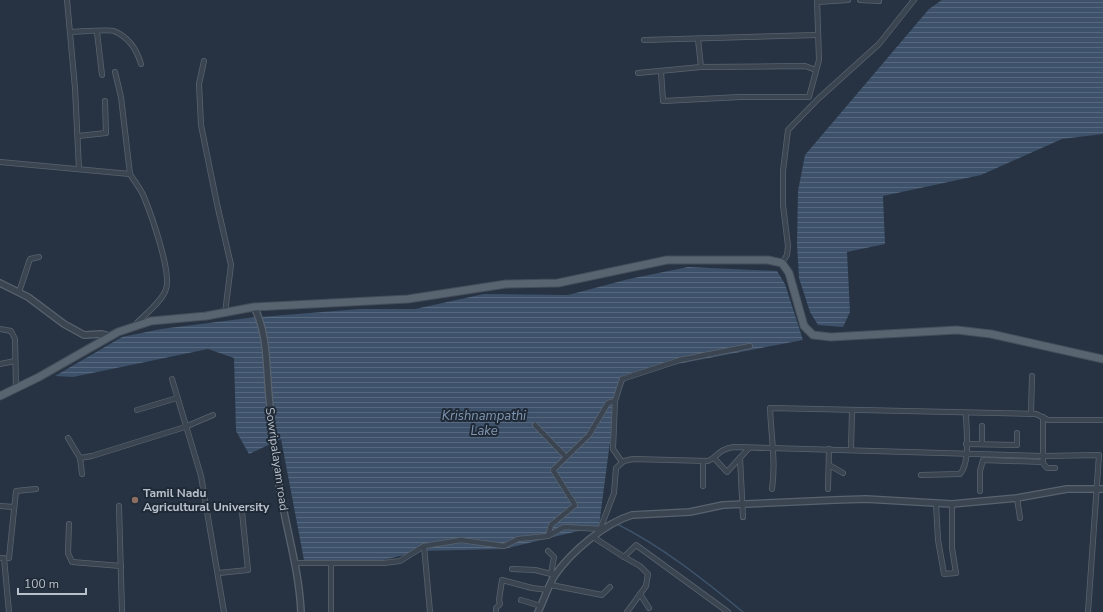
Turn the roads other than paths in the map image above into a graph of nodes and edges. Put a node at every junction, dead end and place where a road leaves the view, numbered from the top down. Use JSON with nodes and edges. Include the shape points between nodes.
{"nodes":[{"id":1,"x":67,"y":0,"type":"edge"},
{"id":2,"x":848,"y":0,"type":"edge"},
{"id":3,"x":860,"y":0,"type":"edge"},
{"id":4,"x":914,"y":0,"type":"edge"},
{"id":5,"x":817,"y":1,"type":"edge"},
{"id":6,"x":879,"y":1,"type":"edge"},
{"id":7,"x":70,"y":32,"type":"junction"},
{"id":8,"x":97,"y":32,"type":"junction"},
{"id":9,"x":817,"y":35,"type":"junction"},
{"id":10,"x":698,"y":39,"type":"junction"},
{"id":11,"x":644,"y":40,"type":"dead end"},
{"id":12,"x":204,"y":61,"type":"dead end"},
{"id":13,"x":141,"y":64,"type":"dead end"},
{"id":14,"x":701,"y":68,"type":"junction"},
{"id":15,"x":816,"y":70,"type":"junction"},
{"id":16,"x":115,"y":72,"type":"dead end"},
{"id":17,"x":661,"y":72,"type":"junction"},
{"id":18,"x":638,"y":73,"type":"dead end"},
{"id":19,"x":102,"y":76,"type":"dead end"},
{"id":20,"x":809,"y":97,"type":"junction"},
{"id":21,"x":818,"y":99,"type":"junction"},
{"id":22,"x":105,"y":101,"type":"dead end"},
{"id":23,"x":78,"y":136,"type":"junction"},
{"id":24,"x":0,"y":162,"type":"edge"},
{"id":25,"x":79,"y":169,"type":"junction"},
{"id":26,"x":130,"y":174,"type":"junction"},
{"id":27,"x":39,"y":257,"type":"dead end"},
{"id":28,"x":782,"y":263,"type":"junction"},
{"id":29,"x":0,"y":283,"type":"edge"},
{"id":30,"x":19,"y":292,"type":"junction"},
{"id":31,"x":254,"y":307,"type":"junction"},
{"id":32,"x":225,"y":313,"type":"junction"},
{"id":33,"x":133,"y":326,"type":"junction"},
{"id":34,"x":0,"y":329,"type":"edge"},
{"id":35,"x":109,"y":336,"type":"junction"},
{"id":36,"x":750,"y":346,"type":"dead end"},
{"id":37,"x":1103,"y":359,"type":"edge"},
{"id":38,"x":15,"y":361,"type":"junction"},
{"id":39,"x":0,"y":364,"type":"edge"},
{"id":40,"x":1032,"y":376,"type":"dead end"},
{"id":41,"x":172,"y":379,"type":"dead end"},
{"id":42,"x":16,"y":388,"type":"junction"},
{"id":43,"x":0,"y":396,"type":"edge"},
{"id":44,"x":177,"y":398,"type":"junction"},
{"id":45,"x":616,"y":401,"type":"junction"},
{"id":46,"x":137,"y":410,"type":"dead end"},
{"id":47,"x":852,"y":410,"type":"junction"},
{"id":48,"x":966,"y":413,"type":"junction"},
{"id":49,"x":1031,"y":414,"type":"junction"},
{"id":50,"x":213,"y":415,"type":"dead end"},
{"id":51,"x":1043,"y":417,"type":"junction"},
{"id":52,"x":1103,"y":420,"type":"edge"},
{"id":53,"x":535,"y":425,"type":"dead end"},
{"id":54,"x":982,"y":426,"type":"dead end"},
{"id":55,"x":185,"y":427,"type":"junction"},
{"id":56,"x":1017,"y":433,"type":"dead end"},
{"id":57,"x":68,"y":438,"type":"dead end"},
{"id":58,"x":966,"y":444,"type":"junction"},
{"id":59,"x":982,"y":444,"type":"junction"},
{"id":60,"x":749,"y":448,"type":"junction"},
{"id":61,"x":772,"y":449,"type":"junction"},
{"id":62,"x":829,"y":449,"type":"junction"},
{"id":63,"x":851,"y":450,"type":"junction"},
{"id":64,"x":966,"y":454,"type":"junction"},
{"id":65,"x":1043,"y":456,"type":"junction"},
{"id":66,"x":566,"y":457,"type":"junction"},
{"id":67,"x":80,"y":458,"type":"junction"},
{"id":68,"x":714,"y":458,"type":"junction"},
{"id":69,"x":740,"y":458,"type":"junction"},
{"id":70,"x":703,"y":461,"type":"junction"},
{"id":71,"x":622,"y":462,"type":"junction"},
{"id":72,"x":1043,"y":462,"type":"junction"},
{"id":73,"x":829,"y":465,"type":"junction"},
{"id":74,"x":1055,"y":468,"type":"dead end"},
{"id":75,"x":843,"y":472,"type":"dead end"},
{"id":76,"x":82,"y":474,"type":"dead end"},
{"id":77,"x":921,"y":475,"type":"dead end"},
{"id":78,"x":703,"y":486,"type":"dead end"},
{"id":79,"x":1100,"y":488,"type":"edge"},
{"id":80,"x":36,"y":489,"type":"dead end"},
{"id":81,"x":772,"y":489,"type":"dead end"},
{"id":82,"x":828,"y":489,"type":"dead end"},
{"id":83,"x":980,"y":491,"type":"dead end"},
{"id":84,"x":1017,"y":498,"type":"junction"},
{"id":85,"x":743,"y":504,"type":"junction"},
{"id":86,"x":936,"y":504,"type":"junction"},
{"id":87,"x":952,"y":504,"type":"junction"},
{"id":88,"x":0,"y":506,"type":"edge"},
{"id":89,"x":119,"y":506,"type":"dead end"},
{"id":90,"x":14,"y":507,"type":"junction"},
{"id":91,"x":242,"y":512,"type":"dead end"},
{"id":92,"x":743,"y":517,"type":"dead end"},
{"id":93,"x":1020,"y":518,"type":"dead end"},
{"id":94,"x":69,"y":524,"type":"dead end"},
{"id":95,"x":602,"y":529,"type":"junction"},
{"id":96,"x":548,"y":536,"type":"junction"},
{"id":97,"x":593,"y":537,"type":"junction"},
{"id":98,"x":424,"y":546,"type":"junction"},
{"id":99,"x":548,"y":551,"type":"dead end"},
{"id":100,"x":624,"y":557,"type":"junction"},
{"id":101,"x":0,"y":558,"type":"edge"},
{"id":102,"x":9,"y":558,"type":"dead end"},
{"id":103,"x":296,"y":564,"type":"junction"},
{"id":104,"x":331,"y":564,"type":"junction"},
{"id":105,"x":121,"y":566,"type":"junction"},
{"id":106,"x":512,"y":569,"type":"dead end"},
{"id":107,"x":219,"y":573,"type":"junction"},
{"id":108,"x":553,"y":575,"type":"junction"},
{"id":109,"x":610,"y":587,"type":"dead end"},
{"id":110,"x":549,"y":588,"type":"junction"},
{"id":111,"x":640,"y":594,"type":"junction"},
{"id":112,"x":521,"y":600,"type":"dead end"},
{"id":113,"x":649,"y":608,"type":"dead end"},
{"id":114,"x":540,"y":609,"type":"edge"},
{"id":115,"x":10,"y":612,"type":"edge"},
{"id":116,"x":122,"y":612,"type":"edge"},
{"id":117,"x":224,"y":612,"type":"edge"},
{"id":118,"x":301,"y":612,"type":"edge"},
{"id":119,"x":331,"y":612,"type":"edge"},
{"id":120,"x":430,"y":612,"type":"edge"},
{"id":121,"x":496,"y":612,"type":"edge"},
{"id":122,"x":627,"y":612,"type":"edge"},
{"id":123,"x":728,"y":612,"type":"edge"},
{"id":124,"x":1088,"y":612,"type":"edge"}],
"edges":[{"from":1,"to":7,"type":"street"},
{"from":2,"to":5,"type":"street"},
{"from":3,"to":6,"type":"street"},
{"from":4,"to":21,"type":"street","via":[[879,44]]},
{"from":5,"to":9,"type":"street"},
{"from":7,"to":8,"type":"street"},
{"from":7,"to":23,"type":"street"},
{"from":8,"to":13,"type":"street","via":[[113,30],[122,36],[138,52]]},
{"from":8,"to":19,"type":"street"},
{"from":9,"to":10,"type":"street"},
{"from":9,"to":15,"type":"street","via":[[819,60]]},
{"from":10,"to":11,"type":"street"},
{"from":10,"to":14,"type":"street"},
{"from":12,"to":32,"type":"street","via":[[199,84],[201,125],[231,265]]},
{"from":14,"to":15,"type":"street","via":[[805,66]]},
{"from":14,"to":17,"type":"street"},
{"from":15,"to":20,"type":"street"},
{"from":16,"to":26,"type":"street","via":[[121,97]]},
{"from":17,"to":18,"type":"street"},
{"from":17,"to":20,"type":"street","via":[[663,101]]},
{"from":20,"to":21,"type":"street"},
{"from":21,"to":28,"type":"street","via":[[788,130],[783,171],[783,206],[788,246],[787,255]]},
{"from":22,"to":23,"type":"street","via":[[106,133]]},
{"from":23,"to":25,"type":"street"},
{"from":24,"to":25,"type":"street"},
{"from":25,"to":26,"type":"street"},
{"from":26,"to":33,"type":"street","via":[[144,198],[163,256],[167,280],[167,289],[162,297]]},
{"from":27,"to":30,"type":"street","via":[[30,259]]},
{"from":28,"to":31,"type":"main road","via":[[768,260],[667,260],[558,283],[506,284],[408,300]]},
{"from":28,"to":37,"type":"main road","via":[[789,273],[804,326],[813,335],[831,337],[957,330],[991,334]]},
{"from":29,"to":30,"type":"street"},
{"from":30,"to":35,"type":"street","via":[[84,335]]},
{"from":31,"to":32,"type":"main road"},
{"from":31,"to":103,"type":"street","name":"Sowripalayam road","via":[[260,318],[265,342],[278,479]]},
{"from":32,"to":33,"type":"main road","via":[[151,321]]},
{"from":33,"to":35,"type":"main road"},
{"from":34,"to":38,"type":"street","via":[[13,335]]},
{"from":35,"to":42,"type":"main road"},
{"from":36,"to":45,"type":"street","via":[[680,360],[622,378]]},
{"from":38,"to":39,"type":"street"},
{"from":38,"to":42,"type":"street"},
{"from":40,"to":49,"type":"street"},
{"from":41,"to":44,"type":"street"},
{"from":42,"to":43,"type":"main road"},
{"from":44,"to":46,"type":"street"},
{"from":44,"to":55,"type":"street"},
{"from":45,"to":66,"type":"street","via":[[608,403],[589,435]]},
{"from":45,"to":71,"type":"street","via":[[613,449]]},
{"from":47,"to":48,"type":"street"},
{"from":47,"to":61,"type":"street","via":[[770,408]]},
{"from":47,"to":63,"type":"street"},
{"from":48,"to":49,"type":"street"},
{"from":48,"to":58,"type":"street"},
{"from":49,"to":51,"type":"street"},
{"from":50,"to":55,"type":"street"},
{"from":51,"to":52,"type":"street","via":[[1048,420]]},
{"from":51,"to":65,"type":"street"},
{"from":53,"to":66,"type":"street"},
{"from":54,"to":59,"type":"street"},
{"from":55,"to":67,"type":"street"},
{"from":55,"to":107,"type":"street","via":[[201,476]]},
{"from":56,"to":59,"type":"street","via":[[1017,445]]},
{"from":57,"to":67,"type":"street"},
{"from":58,"to":59,"type":"street"},
{"from":58,"to":64,"type":"street"},
{"from":60,"to":61,"type":"street"},
{"from":60,"to":68,"type":"street","via":[[734,446],[723,449]]},
{"from":60,"to":69,"type":"street"},
{"from":61,"to":62,"type":"street"},
{"from":61,"to":81,"type":"street","via":[[775,471]]},
{"from":62,"to":63,"type":"street"},
{"from":62,"to":73,"type":"street"},
{"from":63,"to":64,"type":"street"},
{"from":64,"to":65,"type":"street"},
{"from":64,"to":77,"type":"street","via":[[964,470],[960,474]]},
{"from":65,"to":72,"type":"street"},
{"from":65,"to":79,"type":"street","via":[[1099,455]]},
{"from":66,"to":96,"type":"street","via":[[553,470],[575,505],[551,525]]},
{"from":67,"to":76,"type":"street"},
{"from":68,"to":69,"type":"street","via":[[727,472]]},
{"from":68,"to":70,"type":"street"},
{"from":69,"to":85,"type":"street"},
{"from":70,"to":71,"type":"street","via":[[633,459]]},
{"from":70,"to":78,"type":"street"},
{"from":71,"to":95,"type":"street","via":[[616,468],[614,493]]},
{"from":72,"to":74,"type":"street","via":[[1047,468]]},
{"from":72,"to":83,"type":"street","via":[[983,460]]},
{"from":73,"to":75,"type":"street"},
{"from":73,"to":82,"type":"street"},
{"from":79,"to":84,"type":"street","via":[[1067,489]]},
{"from":79,"to":124,"type":"street"},
{"from":80,"to":90,"type":"street","via":[[16,491]]},
{"from":84,"to":87,"type":"street"},
{"from":84,"to":93,"type":"street"},
{"from":85,"to":86,"type":"street","via":[[866,499]]},
{"from":85,"to":92,"type":"street"},
{"from":85,"to":95,"type":"street","via":[[690,512],[632,515]]},
{"from":86,"to":87,"type":"street"},
{"from":86,"to":87,"type":"street","via":[[938,540],[944,574],[956,573],[952,548]]},
{"from":88,"to":90,"type":"street"},
{"from":89,"to":105,"type":"street"},
{"from":90,"to":102,"type":"street"},
{"from":91,"to":107,"type":"street","via":[[248,570]]},
{"from":94,"to":105,"type":"street","via":[[68,558],[72,562]]},
{"from":95,"to":96,"type":"street","via":[[564,527]]},
{"from":95,"to":97,"type":"street"},
{"from":96,"to":98,"type":"street","via":[[518,540],[504,546],[461,540]]},
{"from":97,"to":100,"type":"street"},
{"from":97,"to":108,"type":"street"},
{"from":98,"to":104,"type":"street","via":[[400,561]]},
{"from":98,"to":120,"type":"street"},
{"from":99,"to":108,"type":"street","via":[[554,557]]},
{"from":100,"to":111,"type":"street","via":[[648,574],[646,586]]},
{"from":100,"to":123,"type":"street","via":[[636,545]]},
{"from":101,"to":115,"type":"street","via":[[4,558]]},
{"from":103,"to":104,"type":"street"},
{"from":103,"to":118,"type":"street","name":"Sowripalayam road"},
{"from":104,"to":119,"type":"street"},
{"from":105,"to":116,"type":"street"},
{"from":106,"to":108,"type":"street","via":[[535,570]]},
{"from":107,"to":117,"type":"street"},
{"from":108,"to":110,"type":"street"},
{"from":109,"to":110,"type":"street","via":[[602,595]]},
{"from":110,"to":114,"type":"street"},
{"from":110,"to":121,"type":"street","via":[[532,588],[502,580],[498,600],[500,604]]},
{"from":111,"to":113,"type":"street"},
{"from":111,"to":122,"type":"street"},
{"from":112,"to":114,"type":"street"}]}
